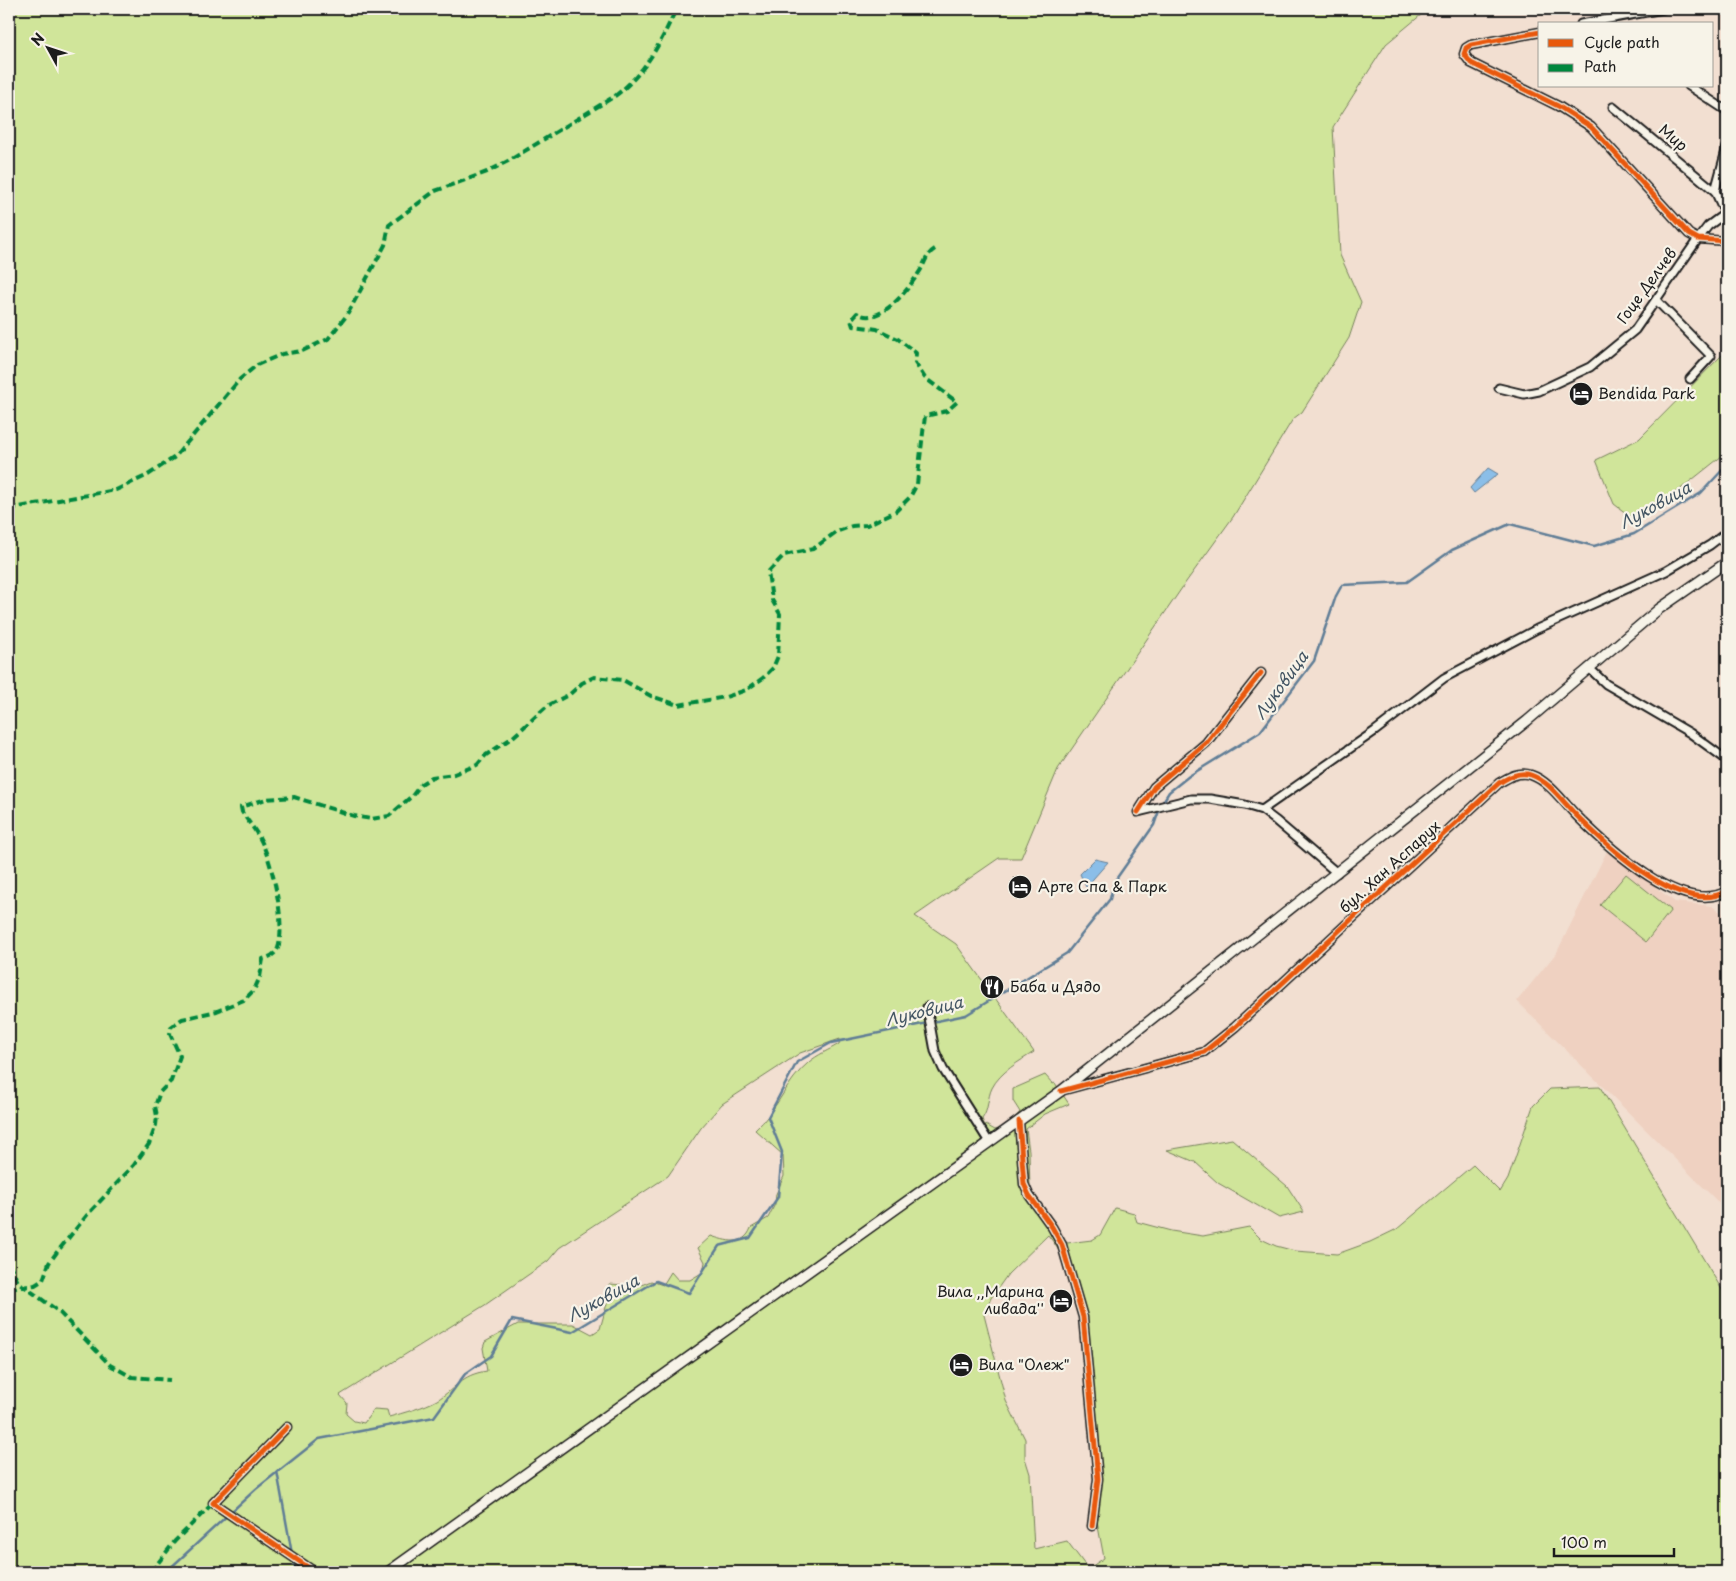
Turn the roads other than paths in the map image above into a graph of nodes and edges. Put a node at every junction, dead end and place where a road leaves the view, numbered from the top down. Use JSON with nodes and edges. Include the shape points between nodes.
{"nodes":[{"id":1,"x":1663,"y":9,"type":"edge"},
{"id":2,"x":1592,"y":22,"type":"edge"},
{"id":3,"x":1538,"y":32,"type":"edge"},
{"id":4,"x":1692,"y":88,"type":"edge"},
{"id":5,"x":1614,"y":106,"type":"dead end"},
{"id":6,"x":1727,"y":111,"type":"edge"},
{"id":7,"x":1727,"y":147,"type":"edge"},
{"id":8,"x":1714,"y":191,"type":"junction"},
{"id":9,"x":1726,"y":212,"type":"edge"},
{"id":10,"x":1698,"y":239,"type":"junction"},
{"id":11,"x":1727,"y":241,"type":"edge"},
{"id":12,"x":1657,"y":300,"type":"junction"},
{"id":13,"x":1690,"y":379,"type":"dead end"},
{"id":14,"x":1499,"y":388,"type":"dead end"},
{"id":15,"x":1727,"y":532,"type":"edge"},
{"id":16,"x":1727,"y":562,"type":"edge"},
{"id":17,"x":1589,"y":668,"type":"junction"},
{"id":18,"x":1261,"y":673,"type":"dead end"},
{"id":19,"x":1727,"y":760,"type":"edge"},
{"id":20,"x":1262,"y":810,"type":"junction"},
{"id":21,"x":1337,"y":873,"type":"junction"},
{"id":22,"x":1727,"y":891,"type":"edge"},
{"id":23,"x":927,"y":1007,"type":"dead end"},
{"id":24,"x":1061,"y":1091,"type":"junction"},
{"id":25,"x":1018,"y":1121,"type":"junction"},
{"id":26,"x":989,"y":1142,"type":"junction"},
{"id":27,"x":287,"y":1427,"type":"dead end"},
{"id":28,"x":1092,"y":1526,"type":"dead end"},
{"id":29,"x":315,"y":1572,"type":"edge"},
{"id":30,"x":388,"y":1572,"type":"edge"}],
"edges":[{"from":1,"to":2,"type":"street"},
{"from":3,"to":10,"type":"street","via":[[1479,43],[1466,48],[1464,54],[1471,63],[1558,106],[1591,127],[1689,234]]},
{"from":4,"to":6,"type":"street"},
{"from":5,"to":8,"type":"street","name":"Мир"},
{"from":7,"to":8,"type":"street"},
{"from":8,"to":9,"type":"street","name":"Мир"},
{"from":9,"to":10,"type":"street","name":"Гоце Делчев"},
{"from":10,"to":11,"type":"street"},
{"from":10,"to":12,"type":"street","name":"Гоце Делчев"},
{"from":12,"to":13,"type":"street","via":[[1711,356]]},
{"from":12,"to":14,"type":"street","name":"Гоце Делчев","via":[[1635,330],[1590,367],[1539,392],[1524,394]]},
{"from":15,"to":20,"type":"street","via":[[1666,570],[1536,629],[1444,678],[1374,732]]},
{"from":16,"to":17,"type":"main road","via":[[1659,609]]},
{"from":17,"to":19,"type":"street","via":[[1606,684],[1690,733]]},
{"from":17,"to":21,"type":"main road"},
{"from":18,"to":20,"type":"street","via":[[1206,743],[1154,787],[1138,812],[1191,799],[1210,799]]},
{"from":20,"to":21,"type":"street"},
{"from":21,"to":24,"type":"main road"},
{"from":22,"to":24,"type":"street","name":"бул. Хан Аспарух","via":[[1691,896],[1673,891],[1598,836],[1538,778],[1519,773],[1499,783],[1230,1032],[1204,1052]]},
{"from":23,"to":26,"type":"street","via":[[935,1051],[943,1069]]},
{"from":24,"to":25,"type":"main road"},
{"from":25,"to":26,"type":"main road"},
{"from":25,"to":28,"type":"street","via":[[1024,1184],[1062,1245],[1082,1317],[1098,1479]]},
{"from":26,"to":30,"type":"main road"},
{"from":27,"to":29,"type":"street","via":[[213,1504]]}]}
